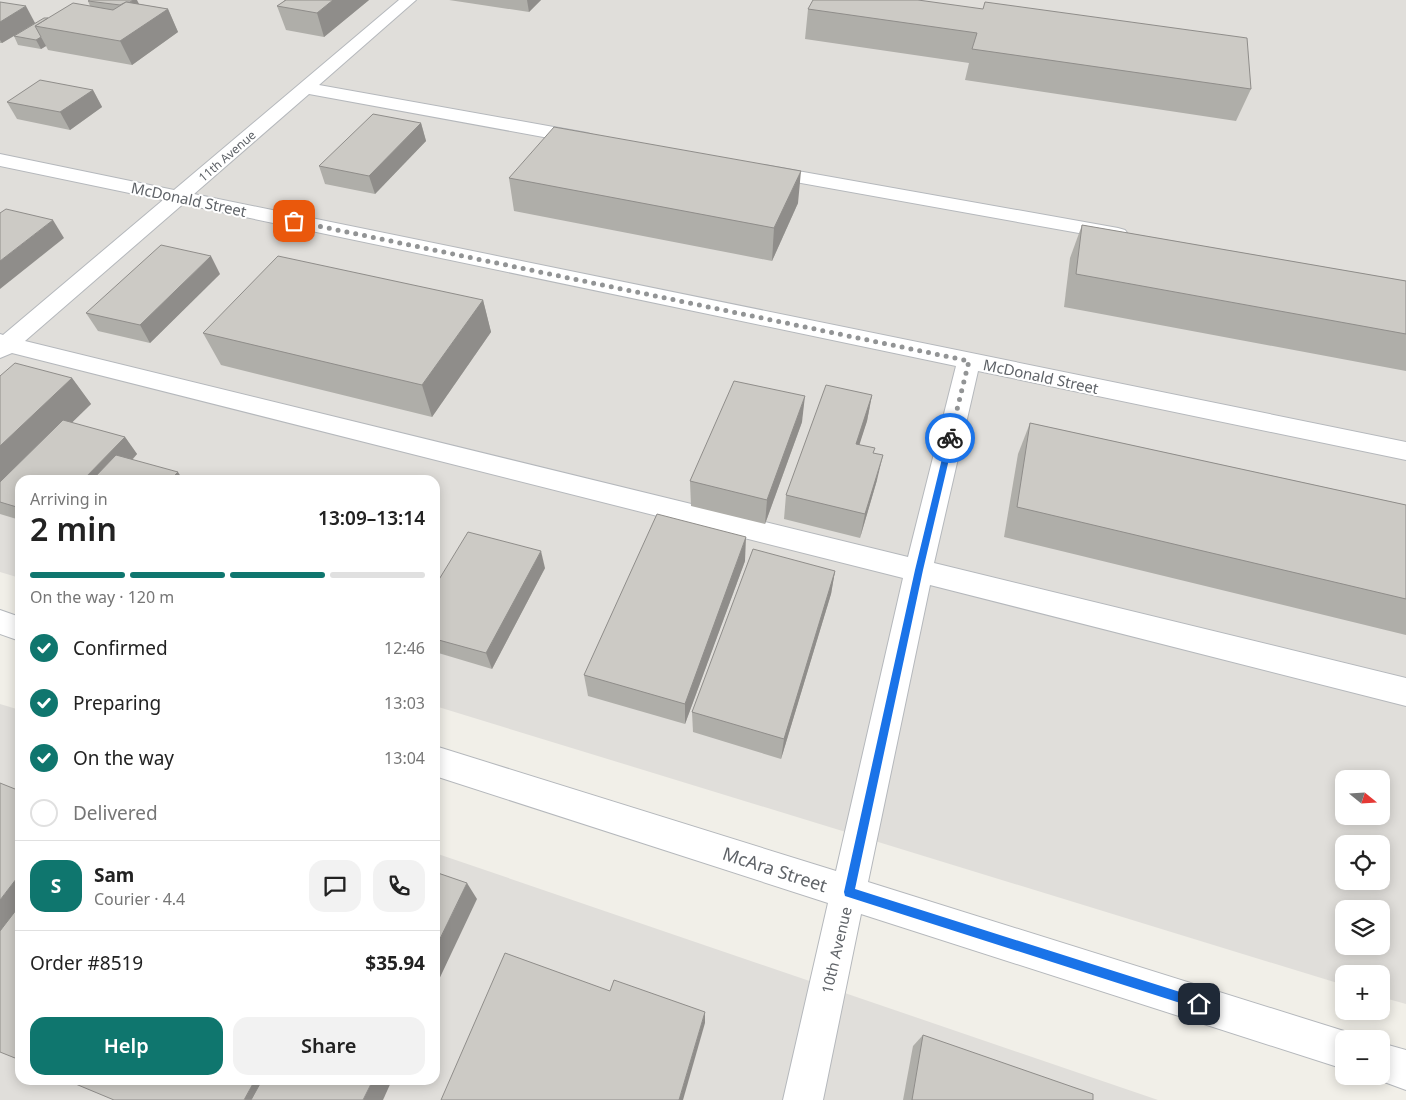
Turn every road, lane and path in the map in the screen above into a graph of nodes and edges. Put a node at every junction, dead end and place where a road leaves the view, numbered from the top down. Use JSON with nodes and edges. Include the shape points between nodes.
{"nodes":[{"id":1,"x":408,"y":0,"type":"edge"},
{"id":2,"x":305,"y":88,"type":"junction"},
{"id":3,"x":610,"y":143,"type":"edge"},
{"id":4,"x":0,"y":160,"type":"edge"},
{"id":5,"x":747,"y":168,"type":"edge"},
{"id":6,"x":179,"y":197,"type":"junction"},
{"id":7,"x":1141,"y":238,"type":"edge"},
{"id":8,"x":3,"y":345,"type":"edge"},
{"id":9,"x":969,"y":361,"type":"junction"},
{"id":10,"x":1406,"y":451,"type":"edge"},
{"id":11,"x":919,"y":570,"type":"junction"},
{"id":12,"x":0,"y":622,"type":"edge"},
{"id":13,"x":15,"y":626,"type":"edge"},
{"id":14,"x":1406,"y":692,"type":"edge"},
{"id":15,"x":440,"y":763,"type":"edge"},
{"id":16,"x":849,"y":892,"type":"junction"},
{"id":17,"x":1335,"y":1047,"type":"edge"},
{"id":18,"x":1390,"y":1065,"type":"edge"},
{"id":19,"x":1406,"y":1070,"type":"edge"},
{"id":20,"x":803,"y":1100,"type":"edge"}],
"edges":[{"from":1,"to":2,"type":"street","name":"11th Avenue"},
{"from":2,"to":3,"type":"street"},
{"from":2,"to":6,"type":"street","name":"11th Avenue"},
{"from":4,"to":6,"type":"street","name":"McDonald Street"},
{"from":5,"to":7,"type":"street"},
{"from":6,"to":8,"type":"street","name":"11th Avenue"},
{"from":6,"to":9,"type":"street","name":"McDonald Street"},
{"from":8,"to":11,"type":"street"},
{"from":9,"to":10,"type":"street","name":"McDonald Street"},
{"from":9,"to":11,"type":"street","name":"10th Avenue"},
{"from":11,"to":14,"type":"street"},
{"from":11,"to":16,"type":"street","name":"10th Avenue"},
{"from":12,"to":13,"type":"street"},
{"from":15,"to":16,"type":"street","name":"McAra Street"},
{"from":16,"to":17,"type":"street","name":"McAra Street"},
{"from":16,"to":20,"type":"street","name":"10th Avenue"},
{"from":18,"to":19,"type":"street"}]}
